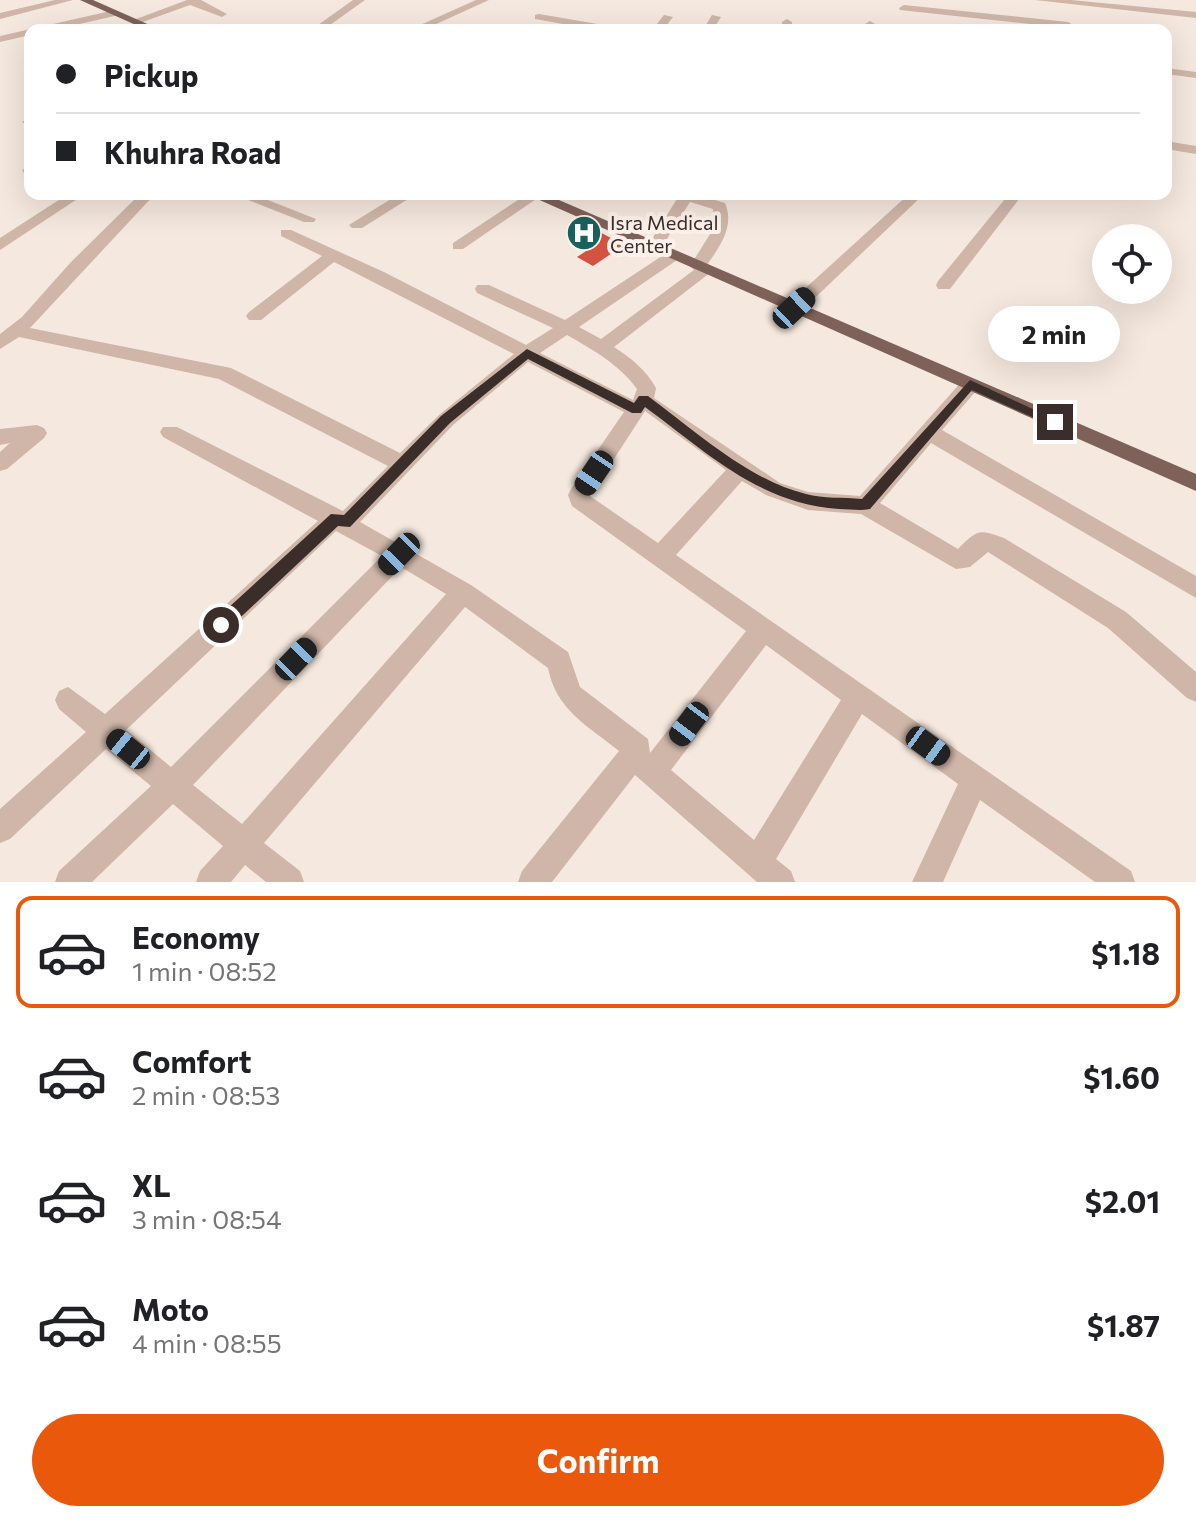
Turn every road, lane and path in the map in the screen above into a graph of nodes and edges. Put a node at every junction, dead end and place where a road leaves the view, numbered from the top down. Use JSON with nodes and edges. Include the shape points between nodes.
{"nodes":[{"id":1,"x":68,"y":0,"type":"edge"},
{"id":2,"x":85,"y":0,"type":"edge"},
{"id":3,"x":360,"y":0,"type":"edge"},
{"id":4,"x":484,"y":0,"type":"edge"},
{"id":5,"x":979,"y":0,"type":"edge"},
{"id":6,"x":1040,"y":0,"type":"edge"},
{"id":7,"x":194,"y":1,"type":"edge"},
{"id":8,"x":904,"y":8,"type":"dead end"},
{"id":9,"x":933,"y":10,"type":"edge"},
{"id":10,"x":115,"y":13,"type":"junction"},
{"id":11,"x":222,"y":14,"type":"dead end"},
{"id":12,"x":980,"y":15,"type":"junction"},
{"id":13,"x":1196,"y":15,"type":"edge"},
{"id":14,"x":0,"y":16,"type":"edge"},
{"id":15,"x":539,"y":17,"type":"dead end"},
{"id":16,"x":668,"y":17,"type":"dead end"},
{"id":17,"x":716,"y":17,"type":"dead end"},
{"id":18,"x":136,"y":21,"type":"junction"},
{"id":19,"x":66,"y":24,"type":"edge"},
{"id":20,"x":143,"y":24,"type":"edge"},
{"id":21,"x":325,"y":24,"type":"edge"},
{"id":22,"x":428,"y":24,"type":"edge"},
{"id":23,"x":579,"y":24,"type":"edge"},
{"id":24,"x":662,"y":24,"type":"edge"},
{"id":25,"x":712,"y":24,"type":"edge"},
{"id":26,"x":982,"y":24,"type":"edge"},
{"id":27,"x":1015,"y":24,"type":"edge"},
{"id":28,"x":24,"y":33,"type":"edge"},
{"id":29,"x":0,"y":39,"type":"edge"},
{"id":30,"x":1172,"y":72,"type":"edge"},
{"id":31,"x":1196,"y":75,"type":"edge"},
{"id":32,"x":1172,"y":146,"type":"edge"},
{"id":33,"x":1196,"y":150,"type":"edge"},
{"id":34,"x":69,"y":200,"type":"edge"},
{"id":35,"x":142,"y":200,"type":"edge"},
{"id":36,"x":257,"y":200,"type":"edge"},
{"id":37,"x":399,"y":200,"type":"edge"},
{"id":38,"x":525,"y":200,"type":"edge"},
{"id":39,"x":548,"y":200,"type":"edge"},
{"id":40,"x":684,"y":200,"type":"edge"},
{"id":41,"x":702,"y":200,"type":"edge"},
{"id":42,"x":905,"y":200,"type":"edge"},
{"id":43,"x":1011,"y":200,"type":"edge"},
{"id":44,"x":357,"y":225,"type":"dead end"},
{"id":45,"x":0,"y":245,"type":"edge"},
{"id":46,"x":458,"y":246,"type":"dead end"},
{"id":47,"x":655,"y":247,"type":"junction"},
{"id":48,"x":333,"y":255,"type":"junction"},
{"id":49,"x":674,"y":255,"type":"junction"},
{"id":50,"x":702,"y":268,"type":"junction"},
{"id":51,"x":944,"y":285,"type":"dead end"},
{"id":52,"x":483,"y":289,"type":"dead end"},
{"id":53,"x":794,"y":308,"type":"junction"},
{"id":54,"x":255,"y":316,"type":"dead end"},
{"id":55,"x":564,"y":327,"type":"junction"},
{"id":56,"x":16,"y":331,"type":"junction"},
{"id":57,"x":0,"y":343,"type":"edge"},
{"id":58,"x":600,"y":348,"type":"junction"},
{"id":59,"x":527,"y":353,"type":"junction"},
{"id":60,"x":970,"y":385,"type":"junction"},
{"id":61,"x":640,"y":405,"type":"junction"},
{"id":62,"x":170,"y":432,"type":"dead end"},
{"id":63,"x":929,"y":432,"type":"junction"},
{"id":64,"x":0,"y":437,"type":"edge"},
{"id":65,"x":0,"y":463,"type":"edge"},
{"id":66,"x":403,"y":464,"type":"junction"},
{"id":67,"x":740,"y":469,"type":"junction"},
{"id":68,"x":1196,"y":483,"type":"edge"},
{"id":69,"x":865,"y":505,"type":"junction"},
{"id":70,"x":341,"y":520,"type":"junction"},
{"id":71,"x":399,"y":554,"type":"junction"},
{"id":72,"x":661,"y":556,"type":"junction"},
{"id":73,"x":1196,"y":588,"type":"edge"},
{"id":74,"x":463,"y":592,"type":"junction"},
{"id":75,"x":764,"y":628,"type":"junction"},
{"id":76,"x":1196,"y":689,"type":"edge"},
{"id":77,"x":858,"y":696,"type":"junction"},
{"id":78,"x":68,"y":700,"type":"dead end"},
{"id":79,"x":106,"y":731,"type":"junction"},
{"id":80,"x":642,"y":764,"type":"junction"},
{"id":81,"x":975,"y":780,"type":"junction"},
{"id":82,"x":173,"y":785,"type":"junction"},
{"id":83,"x":0,"y":829,"type":"edge"},
{"id":84,"x":245,"y":844,"type":"junction"},
{"id":85,"x":757,"y":862,"type":"junction"},
{"id":86,"x":1105,"y":877,"type":"edge"},
{"id":87,"x":70,"y":882,"type":"edge"},
{"id":88,"x":211,"y":882,"type":"edge"},
{"id":89,"x":289,"y":882,"type":"edge"},
{"id":90,"x":533,"y":882,"type":"edge"},
{"id":91,"x":780,"y":882,"type":"edge"},
{"id":92,"x":927,"y":882,"type":"edge"}],
"edges":[{"from":1,"to":14,"type":"street"},
{"from":2,"to":10,"type":"main road"},
{"from":3,"to":21,"type":"street"},
{"from":4,"to":22,"type":"street"},
{"from":5,"to":12,"type":"street"},
{"from":6,"to":13,"type":"street"},
{"from":7,"to":11,"type":"street"},
{"from":7,"to":18,"type":"street"},
{"from":8,"to":9,"type":"street"},
{"from":9,"to":12,"type":"street"},
{"from":10,"to":18,"type":"main road"},
{"from":10,"to":19,"type":"street"},
{"from":12,"to":26,"type":"street"},
{"from":12,"to":27,"type":"street"},
{"from":15,"to":23,"type":"street"},
{"from":16,"to":24,"type":"street"},
{"from":17,"to":25,"type":"street"},
{"from":18,"to":20,"type":"main road"},
{"from":28,"to":29,"type":"street"},
{"from":30,"to":31,"type":"street"},
{"from":32,"to":33,"type":"street"},
{"from":34,"to":45,"type":"street"},
{"from":35,"to":56,"type":"street"},
{"from":36,"to":48,"type":"street","via":[[309,219],[286,233]]},
{"from":37,"to":44,"type":"street"},
{"from":38,"to":46,"type":"street"},
{"from":39,"to":47,"type":"main road"},
{"from":40,"to":47,"type":"street"},
{"from":41,"to":50,"type":"street","via":[[720,206],[724,219]]},
{"from":42,"to":53,"type":"street"},
{"from":43,"to":51,"type":"street"},
{"from":47,"to":49,"type":"main road"},
{"from":48,"to":54,"type":"street"},
{"from":48,"to":59,"type":"street"},
{"from":49,"to":50,"type":"main road"},
{"from":49,"to":55,"type":"street"},
{"from":50,"to":53,"type":"main road"},
{"from":50,"to":58,"type":"street"},
{"from":52,"to":55,"type":"street"},
{"from":53,"to":60,"type":"main road"},
{"from":55,"to":58,"type":"street"},
{"from":55,"to":59,"type":"street"},
{"from":56,"to":57,"type":"street"},
{"from":56,"to":66,"type":"street","via":[[224,373]]},
{"from":58,"to":61,"type":"street","via":[[647,388]]},
{"from":59,"to":61,"type":"street"},
{"from":59,"to":66,"type":"street","via":[[446,420]]},
{"from":60,"to":63,"type":"street"},
{"from":60,"to":68,"type":"main road"},
{"from":61,"to":67,"type":"street"},
{"from":61,"to":72,"type":"street","via":[[579,495]]},
{"from":62,"to":70,"type":"street"},
{"from":63,"to":69,"type":"street"},
{"from":63,"to":73,"type":"street"},
{"from":64,"to":65,"type":"street","via":[[37,433]]},
{"from":66,"to":70,"type":"street"},
{"from":67,"to":69,"type":"street","via":[[796,498]]},
{"from":67,"to":72,"type":"street"},
{"from":69,"to":76,"type":"street","via":[[956,559],[968,556],[982,540],[996,545],[1117,620]]},
{"from":70,"to":71,"type":"street"},
{"from":70,"to":79,"type":"street"},
{"from":71,"to":74,"type":"street"},
{"from":71,"to":82,"type":"street"},
{"from":72,"to":75,"type":"street"},
{"from":74,"to":80,"type":"street","via":[[559,661],[571,696],[638,749]]},
{"from":74,"to":84,"type":"street"},
{"from":75,"to":77,"type":"street"},
{"from":75,"to":80,"type":"street"},
{"from":77,"to":81,"type":"street"},
{"from":77,"to":85,"type":"street"},
{"from":78,"to":79,"type":"street"},
{"from":79,"to":82,"type":"street"},
{"from":79,"to":83,"type":"street"},
{"from":80,"to":85,"type":"street"},
{"from":80,"to":90,"type":"street"},
{"from":81,"to":86,"type":"street"},
{"from":81,"to":92,"type":"street"},
{"from":82,"to":84,"type":"street"},
{"from":82,"to":87,"type":"street"},
{"from":84,"to":88,"type":"street"},
{"from":84,"to":89,"type":"street"},
{"from":85,"to":91,"type":"street"}]}
